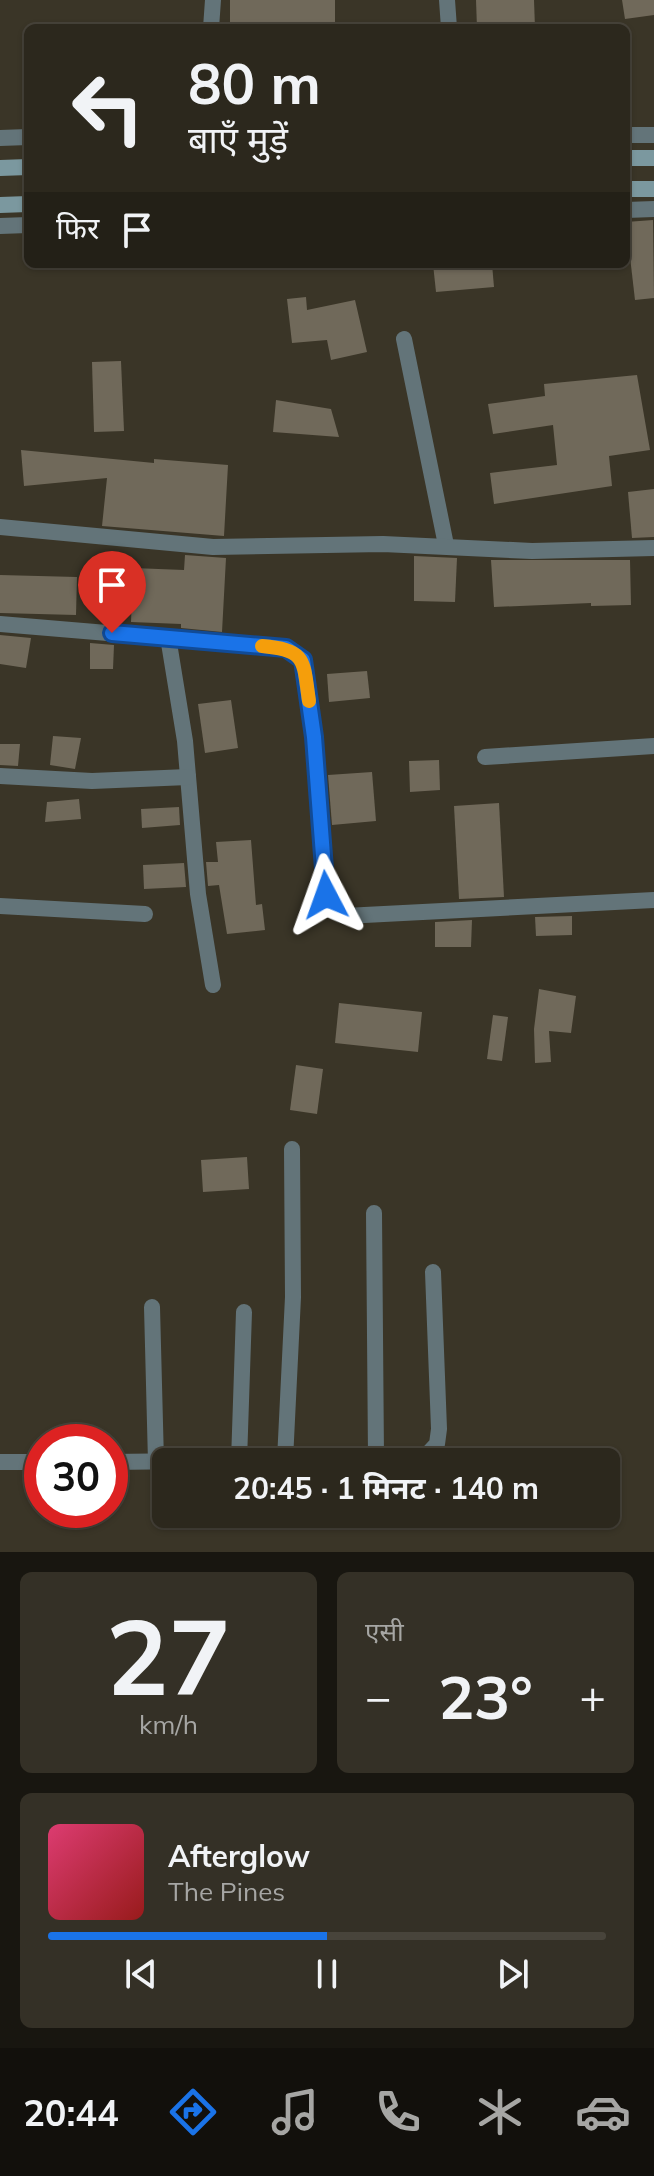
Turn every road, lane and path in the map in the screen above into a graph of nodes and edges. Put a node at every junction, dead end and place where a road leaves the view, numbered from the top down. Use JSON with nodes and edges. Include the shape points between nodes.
{"nodes":[{"id":1,"x":213,"y":0,"type":"edge"},
{"id":2,"x":447,"y":0,"type":"edge"},
{"id":3,"x":211,"y":24,"type":"edge"},
{"id":4,"x":449,"y":24,"type":"edge"},
{"id":5,"x":630,"y":135,"type":"edge"},
{"id":6,"x":654,"y":135,"type":"edge"},
{"id":7,"x":24,"y":137,"type":"edge"},
{"id":8,"x":0,"y":138,"type":"edge"},
{"id":9,"x":630,"y":158,"type":"edge"},
{"id":10,"x":654,"y":158,"type":"edge"},
{"id":11,"x":24,"y":167,"type":"edge"},
{"id":12,"x":0,"y":168,"type":"edge"},
{"id":13,"x":630,"y":189,"type":"edge"},
{"id":14,"x":654,"y":189,"type":"edge"},
{"id":15,"x":24,"y":204,"type":"edge"},
{"id":16,"x":0,"y":205,"type":"edge"},
{"id":17,"x":654,"y":209,"type":"edge"},
{"id":18,"x":630,"y":210,"type":"edge"},
{"id":19,"x":24,"y":225,"type":"edge"},
{"id":20,"x":0,"y":226,"type":"edge"},
{"id":21,"x":404,"y":339,"type":"dead end"},
{"id":22,"x":0,"y":527,"type":"edge"},
{"id":23,"x":446,"y":545,"type":"junction"},
{"id":24,"x":654,"y":548,"type":"edge"},
{"id":25,"x":0,"y":624,"type":"edge"},
{"id":26,"x":168,"y":637,"type":"junction"},
{"id":27,"x":654,"y":746,"type":"edge"},
{"id":28,"x":485,"y":757,"type":"dead end"},
{"id":29,"x":0,"y":776,"type":"edge"},
{"id":30,"x":188,"y":777,"type":"junction"},
{"id":31,"x":654,"y":900,"type":"edge"},
{"id":32,"x":0,"y":906,"type":"edge"},
{"id":33,"x":145,"y":914,"type":"dead end"},
{"id":34,"x":213,"y":985,"type":"dead end"},
{"id":35,"x":292,"y":1149,"type":"dead end"},
{"id":36,"x":374,"y":1213,"type":"dead end"},
{"id":37,"x":433,"y":1272,"type":"dead end"},
{"id":38,"x":152,"y":1307,"type":"dead end"},
{"id":39,"x":244,"y":1312,"type":"dead end"},
{"id":40,"x":156,"y":1448,"type":"edge"},
{"id":41,"x":239,"y":1448,"type":"edge"},
{"id":42,"x":286,"y":1448,"type":"edge"},
{"id":43,"x":376,"y":1448,"type":"edge"},
{"id":44,"x":433,"y":1448,"type":"edge"},
{"id":45,"x":0,"y":1462,"type":"edge"},
{"id":46,"x":24,"y":1462,"type":"edge"},
{"id":47,"x":128,"y":1462,"type":"edge"},
{"id":48,"x":152,"y":1462,"type":"edge"}],
"edges":[{"from":1,"to":3,"type":"street"},
{"from":2,"to":4,"type":"street"},
{"from":5,"to":6,"type":"street"},
{"from":7,"to":8,"type":"street"},
{"from":9,"to":10,"type":"main road"},
{"from":11,"to":12,"type":"main road"},
{"from":13,"to":14,"type":"main road"},
{"from":15,"to":16,"type":"main road"},
{"from":17,"to":18,"type":"street"},
{"from":19,"to":20,"type":"street"},
{"from":21,"to":23,"type":"street"},
{"from":22,"to":23,"type":"street","via":[[213,547]]},
{"from":23,"to":24,"type":"street","via":[[532,551]]},
{"from":25,"to":26,"type":"street"},
{"from":26,"to":30,"type":"street"},
{"from":26,"to":31,"type":"street","via":[[286,648],[303,660],[326,895],[335,912],[345,916]]},
{"from":27,"to":28,"type":"street"},
{"from":29,"to":30,"type":"street","via":[[92,781]]},
{"from":30,"to":34,"type":"street","via":[[198,894]]},
{"from":32,"to":33,"type":"street"},
{"from":35,"to":42,"type":"street","via":[[293,1297]]},
{"from":36,"to":43,"type":"street"},
{"from":37,"to":44,"type":"street"},
{"from":38,"to":40,"type":"street"},
{"from":39,"to":41,"type":"street"},
{"from":45,"to":46,"type":"street"},
{"from":47,"to":48,"type":"street"}]}
